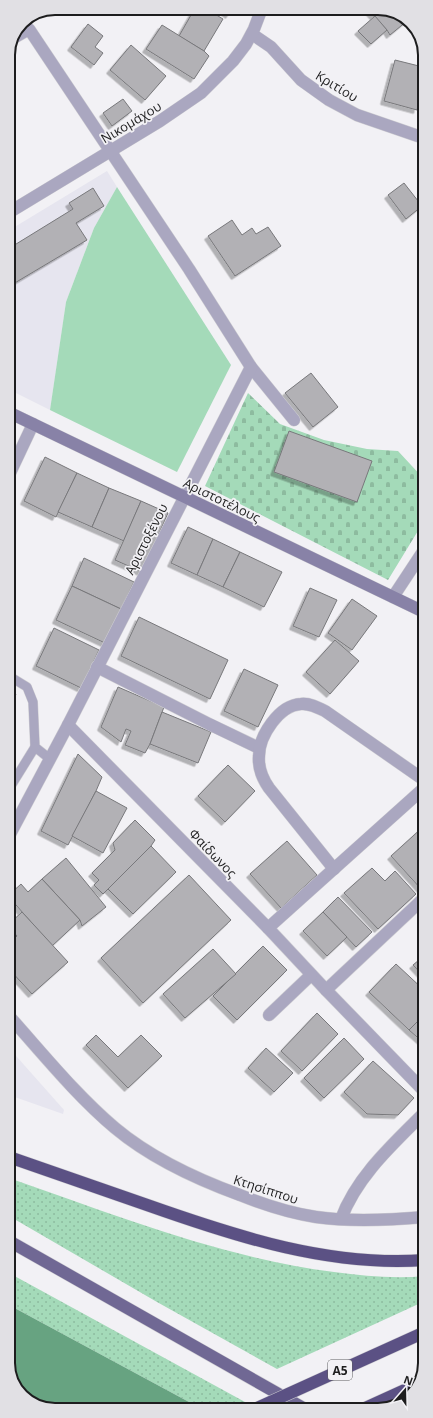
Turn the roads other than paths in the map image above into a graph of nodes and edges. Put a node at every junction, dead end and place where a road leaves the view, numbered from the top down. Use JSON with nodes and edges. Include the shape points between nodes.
{"nodes":[{"id":1,"x":259,"y":15,"type":"edge"},
{"id":2,"x":22,"y":33,"type":"edge"},
{"id":3,"x":252,"y":34,"type":"junction"},
{"id":4,"x":418,"y":136,"type":"edge"},
{"id":5,"x":110,"y":151,"type":"junction"},
{"id":6,"x":15,"y":209,"type":"edge"},
{"id":7,"x":251,"y":367,"type":"junction"},
{"id":8,"x":15,"y":415,"type":"edge"},
{"id":9,"x":294,"y":420,"type":"dead end"},
{"id":10,"x":33,"y":424,"type":"junction"},
{"id":11,"x":15,"y":462,"type":"edge"},
{"id":12,"x":184,"y":497,"type":"junction"},
{"id":13,"x":418,"y":559,"type":"edge"},
{"id":14,"x":393,"y":597,"type":"junction"},
{"id":15,"x":418,"y":609,"type":"edge"},
{"id":16,"x":97,"y":667,"type":"junction"},
{"id":17,"x":15,"y":679,"type":"edge"},
{"id":18,"x":68,"y":725,"type":"junction"},
{"id":19,"x":35,"y":747,"type":"junction"},
{"id":20,"x":259,"y":748,"type":"junction"},
{"id":21,"x":50,"y":759,"type":"junction"},
{"id":22,"x":418,"y":776,"type":"edge"},
{"id":23,"x":15,"y":779,"type":"edge"},
{"id":24,"x":418,"y":793,"type":"edge"},
{"id":25,"x":15,"y":825,"type":"edge"},
{"id":26,"x":334,"y":869,"type":"junction"},
{"id":27,"x":418,"y":904,"type":"edge"},
{"id":28,"x":268,"y":928,"type":"junction"},
{"id":29,"x":311,"y":975,"type":"junction"},
{"id":30,"x":326,"y":990,"type":"junction"},
{"id":31,"x":269,"y":1015,"type":"dead end"},
{"id":32,"x":15,"y":1023,"type":"edge"},
{"id":33,"x":418,"y":1085,"type":"edge"},
{"id":34,"x":418,"y":1119,"type":"edge"},
{"id":35,"x":15,"y":1159,"type":"edge"},
{"id":36,"x":418,"y":1218,"type":"edge"},
{"id":37,"x":341,"y":1219,"type":"junction"},
{"id":38,"x":15,"y":1244,"type":"edge"},
{"id":39,"x":418,"y":1260,"type":"edge"},
{"id":40,"x":418,"y":1335,"type":"edge"},
{"id":41,"x":409,"y":1388,"type":"edge"},
{"id":42,"x":268,"y":1403,"type":"edge"},
{"id":43,"x":294,"y":1403,"type":"edge"},
{"id":44,"x":375,"y":1403,"type":"edge"}],
"edges":[{"from":1,"to":3,"type":"street","name":"Νικομάχου"},
{"from":2,"to":5,"type":"street","via":[[29,29]]},
{"from":3,"to":4,"type":"street","name":"Κριτίου","via":[[271,47],[301,80],[329,100],[357,115]]},
{"from":3,"to":5,"type":"street","name":"Νικομάχου","via":[[233,61],[201,93]]},
{"from":5,"to":6,"type":"street","name":"Νικομάχου"},
{"from":5,"to":7,"type":"street"},
{"from":7,"to":9,"type":"street"},
{"from":7,"to":12,"type":"street","name":"Αριστοξένου"},
{"from":8,"to":10,"type":"main road","name":"Αριστοτέλους"},
{"from":10,"to":11,"type":"street"},
{"from":10,"to":12,"type":"main road","name":"Αριστοτέλους"},
{"from":12,"to":14,"type":"main road","name":"Αριστοτέλους"},
{"from":12,"to":16,"type":"street","name":"Αριστοξένου"},
{"from":13,"to":14,"type":"street"},
{"from":14,"to":15,"type":"main road","name":"Αριστοτέλους"},
{"from":16,"to":18,"type":"street","name":"Αριστοξένου"},
{"from":16,"to":20,"type":"street"},
{"from":17,"to":19,"type":"lane","via":[[27,686],[33,702]]},
{"from":18,"to":21,"type":"street"},
{"from":18,"to":28,"type":"street","name":"Φαίδωνος"},
{"from":19,"to":21,"type":"lane"},
{"from":19,"to":23,"type":"lane"},
{"from":20,"to":22,"type":"street","via":[[280,713],[302,703],[309,704],[324,711]]},
{"from":20,"to":26,"type":"street","via":[[259,765],[264,781]]},
{"from":21,"to":25,"type":"street"},
{"from":24,"to":26,"type":"street"},
{"from":26,"to":28,"type":"street"},
{"from":27,"to":30,"type":"street"},
{"from":28,"to":29,"type":"street","name":"Φαίδωνος"},
{"from":29,"to":30,"type":"street","name":"Φαίδωνος"},
{"from":29,"to":31,"type":"street"},
{"from":30,"to":33,"type":"street","name":"Φαίδωνος"},
{"from":32,"to":37,"type":"street","name":"Κτησίππου","via":[[115,1128],[160,1160],[224,1189],[291,1212]]},
{"from":34,"to":37,"type":"street","via":[[358,1186]]},
{"from":35,"to":39,"type":"highway","via":[[180,1217],[282,1247],[334,1257]]},
{"from":36,"to":37,"type":"street","name":"Κτησίππου"},
{"from":38,"to":43,"type":"main road"},
{"from":40,"to":42,"type":"highway","number":"Α5","bridge":true},
{"from":41,"to":44,"type":"highway"}]}
